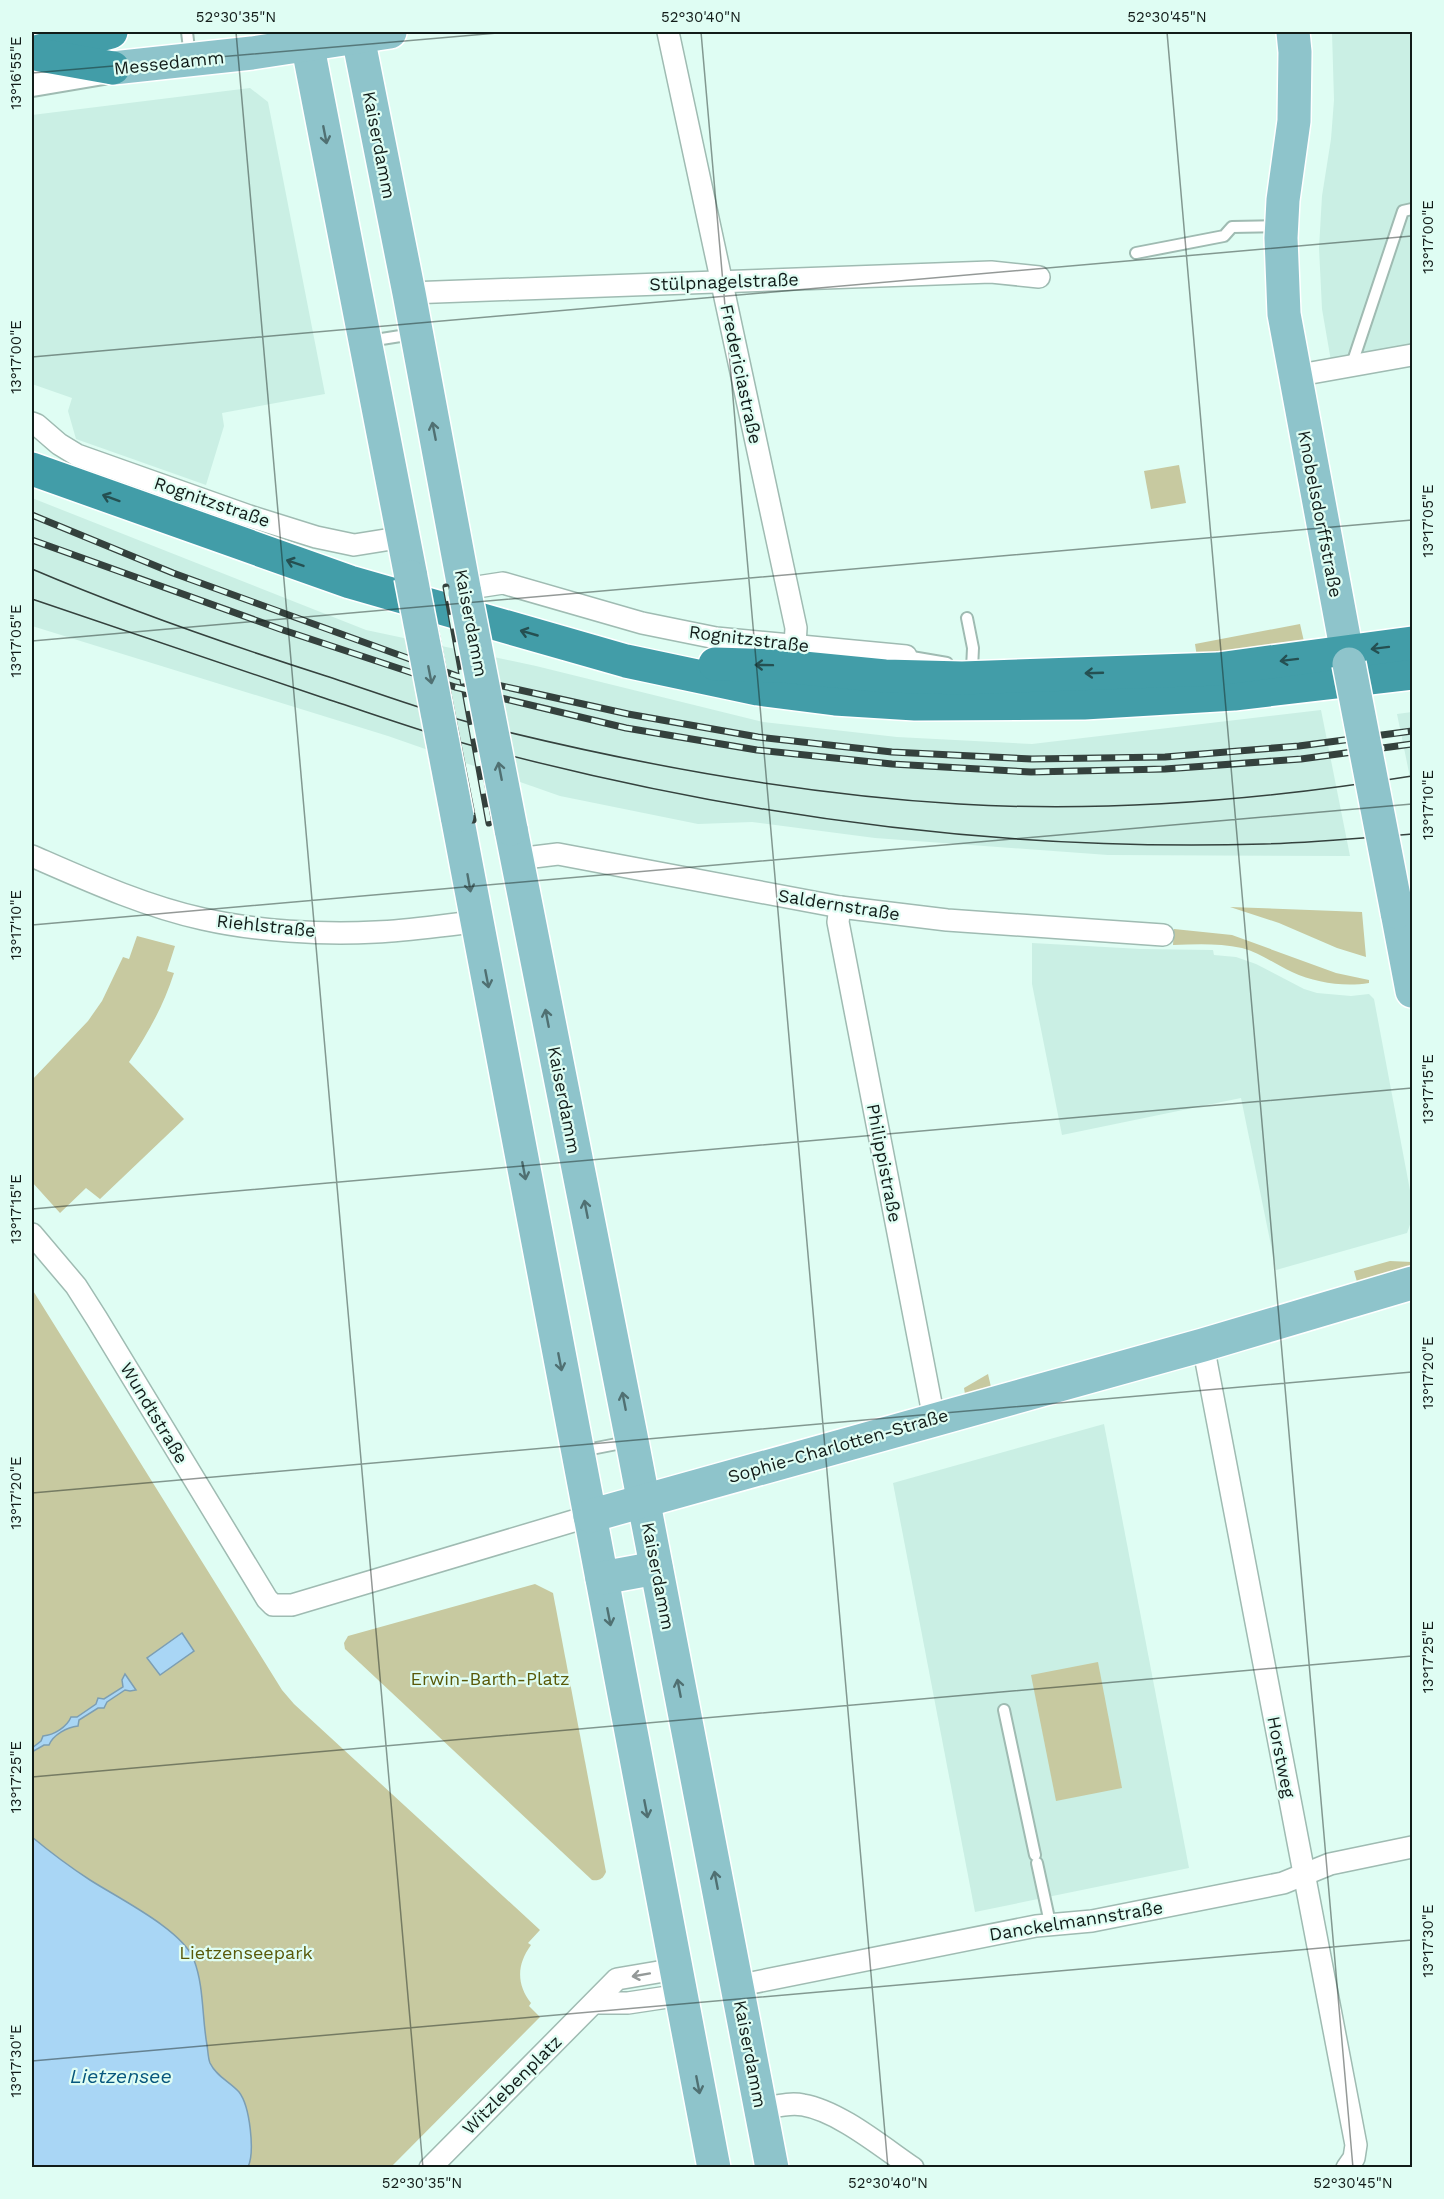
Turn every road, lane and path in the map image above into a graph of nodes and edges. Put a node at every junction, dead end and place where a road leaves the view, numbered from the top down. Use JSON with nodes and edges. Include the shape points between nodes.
{"nodes":[{"id":1,"x":111,"y":32,"type":"edge"},
{"id":2,"x":390,"y":32,"type":"edge"},
{"id":3,"x":668,"y":32,"type":"edge"},
{"id":4,"x":1293,"y":32,"type":"edge"},
{"id":5,"x":357,"y":34,"type":"edge"},
{"id":6,"x":306,"y":38,"type":"edge"},
{"id":7,"x":189,"y":46,"type":"edge"},
{"id":8,"x":32,"y":63,"type":"edge"},
{"id":9,"x":113,"y":68,"type":"joint"},
{"id":10,"x":1413,"y":209,"type":"edge"},
{"id":11,"x":1281,"y":226,"type":"junction"},
{"id":12,"x":1136,"y":254,"type":"dead end"},
{"id":13,"x":1039,"y":277,"type":"dead end"},
{"id":14,"x":721,"y":282,"type":"junction"},
{"id":15,"x":409,"y":293,"type":"junction"},
{"id":16,"x":416,"y":334,"type":"junction"},
{"id":17,"x":366,"y":341,"type":"junction"},
{"id":18,"x":1413,"y":355,"type":"edge"},
{"id":19,"x":1350,"y":367,"type":"junction"},
{"id":20,"x":1294,"y":376,"type":"junction"},
{"id":21,"x":32,"y":423,"type":"edge"},
{"id":22,"x":32,"y":469,"type":"edge"},
{"id":23,"x":32,"y":490,"type":"edge"},
{"id":24,"x":404,"y":537,"type":"junction"},
{"id":25,"x":465,"y":591,"type":"junction"},
{"id":26,"x":967,"y":618,"type":"dead end"},
{"id":27,"x":1413,"y":643,"type":"edge"},
{"id":28,"x":795,"y":646,"type":"junction"},
{"id":29,"x":906,"y":656,"type":"joint"},
{"id":30,"x":1348,"y":658,"type":"junction"},
{"id":31,"x":626,"y":662,"type":"junction"},
{"id":32,"x":1036,"y":664,"type":"dead end"},
{"id":33,"x":959,"y":666,"type":"junction"},
{"id":34,"x":1413,"y":673,"type":"edge"},
{"id":35,"x":1413,"y":690,"type":"edge"},
{"id":36,"x":514,"y":844,"type":"junction"},
{"id":37,"x":32,"y":856,"type":"edge"},
{"id":38,"x":840,"y":907,"type":"junction"},
{"id":39,"x":476,"y":922,"type":"junction"},
{"id":40,"x":1164,"y":934,"type":"dead end"},
{"id":41,"x":1413,"y":991,"type":"edge"},
{"id":42,"x":32,"y":1234,"type":"edge"},
{"id":43,"x":1413,"y":1283,"type":"edge"},
{"id":44,"x":1203,"y":1345,"type":"junction"},
{"id":45,"x":934,"y":1419,"type":"junction"},
{"id":46,"x":632,"y":1441,"type":"junction"},
{"id":47,"x":578,"y":1452,"type":"junction"},
{"id":48,"x":644,"y":1501,"type":"junction"},
{"id":49,"x":590,"y":1516,"type":"junction"},
{"id":50,"x":656,"y":1568,"type":"junction"},
{"id":51,"x":602,"y":1578,"type":"junction"},
{"id":52,"x":267,"y":1599,"type":"joint"},
{"id":53,"x":1004,"y":1710,"type":"dead end"},
{"id":54,"x":1413,"y":1847,"type":"edge"},
{"id":55,"x":1303,"y":1875,"type":"junction"},
{"id":56,"x":1050,"y":1923,"type":"junction"},
{"id":57,"x":679,"y":1982,"type":"junction"},
{"id":58,"x":736,"y":1986,"type":"junction"},
{"id":59,"x":760,"y":2109,"type":"junction"},
{"id":60,"x":430,"y":2168,"type":"edge"},
{"id":61,"x":714,"y":2168,"type":"edge"},
{"id":62,"x":772,"y":2168,"type":"edge"},
{"id":63,"x":913,"y":2168,"type":"edge"},
{"id":64,"x":1347,"y":2168,"type":"edge"}],
"edges":[{"from":1,"to":8,"type":"highway"},
{"from":2,"to":5,"type":"main road","name":"Messedamm"},
{"from":3,"to":14,"type":"street","name":"Fredericiastraße"},
{"from":4,"to":11,"type":"main road","name":"Knobelsdorffstraße","via":[[1294,121]]},
{"from":5,"to":6,"type":"main road","name":"Messedamm"},
{"from":5,"to":15,"type":"main road","name":"Kaiserdamm"},
{"from":6,"to":7,"type":"main road","name":"Messedamm"},
{"from":6,"to":17,"type":"main road","one_way":true},
{"from":7,"to":9,"type":"main road","name":"Messedamm"},
{"from":8,"to":9,"type":"highway"},
{"from":10,"to":19,"type":"lane","via":[[1403,211]]},
{"from":11,"to":12,"type":"lane","via":[[1232,227],[1224,236]]},
{"from":11,"to":20,"type":"main road","name":"Knobelsdorffstraße","via":[[1284,314]]},
{"from":13,"to":14,"type":"street","name":"Stülpnagelstraße","via":[[991,272]]},
{"from":14,"to":15,"type":"street","name":"Stülpnagelstraße"},
{"from":14,"to":28,"type":"street","name":"Fredericiastraße","via":[[796,628]]},
{"from":15,"to":16,"type":"main road","name":"Kaiserdamm"},
{"from":16,"to":17,"type":"lane"},
{"from":25,"to":16,"type":"main road","name":"Kaiserdamm","one_way":true},
{"from":17,"to":24,"type":"main road"},
{"from":18,"to":19,"type":"street"},
{"from":19,"to":20,"type":"street"},
{"from":20,"to":30,"type":"main road","name":"Knobelsdorffstraße"},
{"from":21,"to":24,"type":"street","name":"Rognitzstraße","via":[[77,455],[316,537],[354,545]]},
{"from":31,"to":22,"type":"highway","one_way":true,"via":[[350,582]]},
{"from":23,"to":35,"type":"highway","via":[[209,556],[528,656],[780,710],[885,721],[987,723],[1218,712]]},
{"from":24,"to":39,"type":"main road","one_way":true,"bridge":true},
{"from":25,"to":28,"type":"street","name":"Rognitzstraße","via":[[503,583],[642,623],[716,638]]},
{"from":36,"to":25,"type":"main road","name":"Kaiserdamm","one_way":true,"bridge":true},
{"from":26,"to":33,"type":"lane","via":[[973,648]]},
{"from":27,"to":30,"type":"highway","one_way":true},
{"from":28,"to":29,"type":"street","name":"Rognitzstraße"},
{"from":29,"to":33,"type":"lane","name":"Rognitzstraße"},
{"from":30,"to":31,"type":"highway","one_way":true,"via":[[1218,669],[962,678],[885,676],[783,666]]},
{"from":30,"to":41,"type":"main road","name":"Knobelsdorffstraße","bridge":true},
{"from":31,"to":34,"type":"highway","via":[[758,689],[915,704],[1084,703],[1200,696]]},
{"from":32,"to":33,"type":"lane","name":"Rognitzstraße","via":[[1031,669]]},
{"from":36,"to":38,"type":"street","name":"Saldernstraße"},
{"from":46,"to":36,"type":"main road","name":"Kaiserdamm","one_way":true},
{"from":37,"to":39,"type":"street","name":"Riehlstraße","via":[[162,908],[237,926],[376,932]]},
{"from":38,"to":40,"type":"street","name":"Saldernstraße","via":[[947,920]]},
{"from":38,"to":45,"type":"street","name":"Philippistraße","via":[[838,922]]},
{"from":39,"to":47,"type":"main road","one_way":true},
{"from":42,"to":52,"type":"street","name":"Wundtstraße","via":[[76,1286]]},
{"from":43,"to":44,"type":"main road","name":"Sophie-Charlotten-Straße"},
{"from":44,"to":45,"type":"main road","name":"Sophie-Charlotten-Straße"},
{"from":44,"to":55,"type":"street","name":"Horstweg"},
{"from":45,"to":48,"type":"main road","name":"Sophie-Charlotten-Straße"},
{"from":46,"to":47,"type":"lane"},
{"from":46,"to":48,"type":"main road","name":"Kaiserdamm"},
{"from":47,"to":49,"type":"main road"},
{"from":48,"to":49,"type":"main road","name":"Sophie-Charlotten-Straße"},
{"from":48,"to":50,"type":"main road","name":"Kaiserdamm"},
{"from":49,"to":51,"type":"main road"},
{"from":49,"to":52,"type":"street","name":"Sophie-Charlotten-Straße","via":[[292,1605],[273,1605]]},
{"from":50,"to":51,"type":"main road"},
{"from":58,"to":50,"type":"main road","name":"Kaiserdamm","one_way":true},
{"from":51,"to":57,"type":"main road","one_way":true},
{"from":53,"to":56,"type":"lane"},
{"from":54,"to":55,"type":"street","name":"Danckelmannstraße","via":[[1330,1864]]},
{"from":55,"to":56,"type":"street","name":"Danckelmannstraße","via":[[1283,1883],[1092,1922]]},
{"from":55,"to":64,"type":"street","name":"Horstweg","via":[[1356,2145]]},
{"from":56,"to":58,"type":"street","name":"Danckelmannstraße"},
{"from":57,"to":60,"type":"street","name":"Witzlebenplatz","via":[[628,2003],[594,2003]]},
{"from":57,"to":61,"type":"main road","one_way":true},
{"from":58,"to":59,"type":"main road","name":"Kaiserdamm"},
{"from":59,"to":62,"type":"main road","name":"Kaiserdamm"},
{"from":59,"to":63,"type":"street","via":[[802,2104],[831,2113]]}]}
